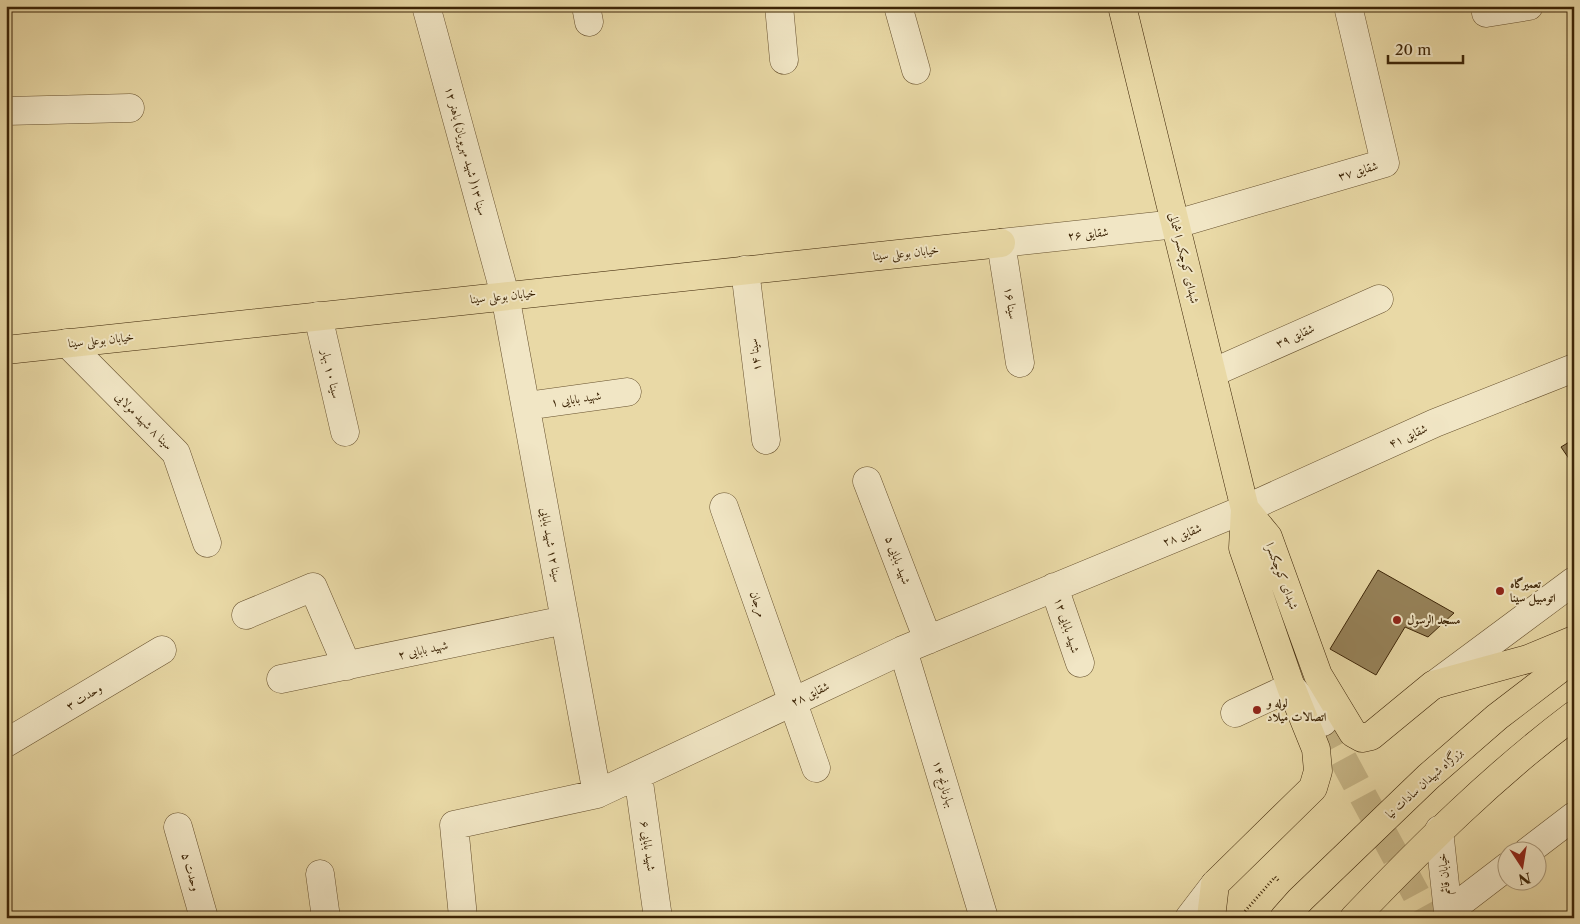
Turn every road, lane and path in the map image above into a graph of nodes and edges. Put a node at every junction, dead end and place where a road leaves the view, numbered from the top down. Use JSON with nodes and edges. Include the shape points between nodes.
{"nodes":[{"id":1,"x":426,"y":6,"type":"edge"},
{"id":2,"x":778,"y":6,"type":"edge"},
{"id":3,"x":898,"y":6,"type":"edge"},
{"id":4,"x":1122,"y":6,"type":"edge"},
{"id":5,"x":1348,"y":6,"type":"edge"},
{"id":6,"x":1529,"y":6,"type":"edge"},
{"id":7,"x":1486,"y":13,"type":"dead end"},
{"id":8,"x":784,"y":60,"type":"dead end"},
{"id":9,"x":916,"y":70,"type":"dead end"},
{"id":10,"x":130,"y":108,"type":"dead end"},
{"id":11,"x":6,"y":111,"type":"edge"},
{"id":12,"x":1176,"y":224,"type":"junction"},
{"id":13,"x":1001,"y":243,"type":"junction"},
{"id":14,"x":745,"y":270,"type":"junction"},
{"id":15,"x":505,"y":296,"type":"junction"},
{"id":16,"x":1379,"y":299,"type":"dead end"},
{"id":17,"x":318,"y":316,"type":"junction"},
{"id":18,"x":66,"y":343,"type":"junction"},
{"id":19,"x":6,"y":350,"type":"edge"},
{"id":20,"x":1020,"y":363,"type":"dead end"},
{"id":21,"x":1574,"y":368,"type":"edge"},
{"id":22,"x":1212,"y":373,"type":"junction"},
{"id":23,"x":627,"y":392,"type":"dead end"},
{"id":24,"x":526,"y":406,"type":"junction"},
{"id":25,"x":345,"y":432,"type":"dead end"},
{"id":26,"x":766,"y":440,"type":"dead end"},
{"id":27,"x":867,"y":481,"type":"dead end"},
{"id":28,"x":724,"y":507,"type":"dead end"},
{"id":29,"x":1245,"y":509,"type":"junction"},
{"id":30,"x":207,"y":543,"type":"dead end"},
{"id":31,"x":1574,"y":581,"type":"edge"},
{"id":32,"x":1054,"y":587,"type":"junction"},
{"id":33,"x":246,"y":615,"type":"dead end"},
{"id":34,"x":565,"y":620,"type":"junction"},
{"id":35,"x":928,"y":640,"type":"junction"},
{"id":36,"x":1574,"y":640,"type":"edge"},
{"id":37,"x":162,"y":650,"type":"dead end"},
{"id":38,"x":903,"y":650,"type":"junction"},
{"id":39,"x":1574,"y":658,"type":"edge"},
{"id":40,"x":1080,"y":663,"type":"dead end"},
{"id":41,"x":347,"y":666,"type":"junction"},
{"id":42,"x":1318,"y":675,"type":"junction"},
{"id":43,"x":281,"y":679,"type":"dead end"},
{"id":44,"x":1433,"y":685,"type":"junction"},
{"id":45,"x":1291,"y":687,"type":"junction"},
{"id":46,"x":792,"y":702,"type":"junction"},
{"id":47,"x":1234,"y":713,"type":"dead end"},
{"id":48,"x":1574,"y":715,"type":"edge"},
{"id":49,"x":6,"y":743,"type":"edge"},
{"id":50,"x":816,"y":768,"type":"dead end"},
{"id":51,"x":638,"y":775,"type":"junction"},
{"id":52,"x":597,"y":794,"type":"junction"},
{"id":53,"x":1574,"y":816,"type":"edge"},
{"id":54,"x":178,"y":827,"type":"dead end"},
{"id":55,"x":1439,"y":830,"type":"junction"},
{"id":56,"x":1540,"y":842,"type":"edge"},
{"id":57,"x":320,"y":874,"type":"dead end"},
{"id":58,"x":1498,"y":874,"type":"edge"},
{"id":59,"x":1275,"y":877,"type":"dead end"},
{"id":60,"x":1215,"y":884,"type":"junction"},
{"id":61,"x":1450,"y":915,"type":"edge"},
{"id":62,"x":463,"y":917,"type":"edge"},
{"id":63,"x":1240,"y":917,"type":"edge"},
{"id":64,"x":204,"y":918,"type":"edge"},
{"id":65,"x":326,"y":918,"type":"edge"},
{"id":66,"x":658,"y":918,"type":"edge"},
{"id":67,"x":984,"y":918,"type":"edge"},
{"id":68,"x":1189,"y":918,"type":"edge"},
{"id":69,"x":1211,"y":918,"type":"edge"},
{"id":70,"x":1284,"y":918,"type":"edge"},
{"id":71,"x":1354,"y":918,"type":"edge"}],
"edges":[{"from":1,"to":15,"type":"street","name":"سینا ۱۳( شهید مهرپویان) باهنر ۱۲"},
{"from":2,"to":8,"type":"street"},
{"from":3,"to":9,"type":"street"},
{"from":4,"to":12,"type":"main road","name":"شهدای کوچکسرا شمالی"},
{"from":5,"to":12,"type":"street","name":"شقایق ۳۷","via":[[1385,163]]},
{"from":6,"to":7,"type":"street"},
{"from":10,"to":11,"type":"street"},
{"from":12,"to":13,"type":"street","name":"شقایق ۲۶"},
{"from":12,"to":22,"type":"main road","name":"شهدای کوچکسرا شمالی"},
{"from":13,"to":14,"type":"main road","name":"خیابان بوعلی سینا"},
{"from":13,"to":20,"type":"street","name":"سینا ۱۶"},
{"from":14,"to":15,"type":"main road","name":"خیابان بوعلی سینا"},
{"from":14,"to":26,"type":"street","name":"سینا ۱۴"},
{"from":15,"to":17,"type":"main road","name":"خیابان بوعلی سینا"},
{"from":15,"to":24,"type":"street","name":"سینا ۱۲ شهید بابایی"},
{"from":16,"to":22,"type":"street","name":"شقایق ۳۹"},
{"from":17,"to":18,"type":"main road","name":"خیابان بوعلی سینا"},
{"from":17,"to":25,"type":"street","name":"سینا ۱۰ بهار"},
{"from":18,"to":19,"type":"main road","name":"خیابان بوعلی سینا"},
{"from":18,"to":30,"type":"street","name":"سینا ۸ شهید مولایی","via":[[176,453]]},
{"from":21,"to":29,"type":"street","name":"شقایق ۴۱","via":[[1435,424]]},
{"from":22,"to":29,"type":"main road","name":"شهدای کوچکسرا شمالی"},
{"from":23,"to":24,"type":"street","name":"شهید بابایی ۱"},
{"from":24,"to":34,"type":"street","name":"سینا ۱۲ شهید بابایی"},
{"from":27,"to":35,"type":"street","name":"شهید بابایی ۵"},
{"from":28,"to":46,"type":"street","name":"مرجان"},
{"from":29,"to":32,"type":"street","name":"شقایق ۲۸"},
{"from":29,"to":42,"type":"main road","name":"شهدای کوچکسرا","via":[[1268,537]]},
{"from":29,"to":45,"type":"main road","via":[[1243,548]]},
{"from":31,"to":44,"type":"street"},
{"from":32,"to":35,"type":"street","name":"شقایق ۲۸"},
{"from":32,"to":40,"type":"street","name":"شهید بابایی ۱۲"},
{"from":33,"to":41,"type":"street","via":[[313,588]]},
{"from":34,"to":41,"type":"street","name":"شهید بابایی ۲"},
{"from":34,"to":52,"type":"street","name":"سینا ۱۲ شهید بابایی"},
{"from":35,"to":38,"type":"street","name":"شقایق ۲۸"},
{"from":36,"to":44,"type":"main road","name":"شهدای کوچکسرا","via":[[1528,659]]},
{"from":37,"to":49,"type":"street","name":"وحدت ۳"},
{"from":38,"to":46,"type":"street","name":"شقایق ۲۸"},
{"from":38,"to":67,"type":"street","name":"بهارنارنج ۱۴"},
{"from":39,"to":70,"type":"main road","name":"بزرگراه شهیدان سادات نیا","via":[[1428,777]]},
{"from":41,"to":43,"type":"street","name":"شهید بابایی ۲"},
{"from":42,"to":44,"type":"main road","name":"شهدای کوچکسرا","via":[[1354,733],[1362,738],[1372,736]]},
{"from":42,"to":45,"type":"street","via":[[1323,722]]},
{"from":45,"to":47,"type":"street"},
{"from":45,"to":60,"type":"main road","via":[[1316,749],[1318,770],[1313,788]]},
{"from":46,"to":50,"type":"street","name":"مرجان"},
{"from":46,"to":51,"type":"street","name":"شقایق ۲۸"},
{"from":48,"to":55,"type":"main road","via":[[1527,751]]},
{"from":51,"to":52,"type":"street","name":"شقایق ۲۸"},
{"from":51,"to":66,"type":"street","name":"شهید بابایی ۶"},
{"from":52,"to":62,"type":"street","name":"شقایق ۲۸","via":[[454,825]]},
{"from":53,"to":56,"type":"street"},
{"from":54,"to":64,"type":"street","name":"وحدت ۵"},
{"from":55,"to":61,"type":"street","name":"خیابان قائم"},
{"from":55,"to":71,"type":"main road"},
{"from":57,"to":65,"type":"street"},
{"from":58,"to":61,"type":"street"},
{"from":59,"to":63,"type":"path"},
{"from":60,"to":68,"type":"street"},
{"from":60,"to":69,"type":"main road"}]}
